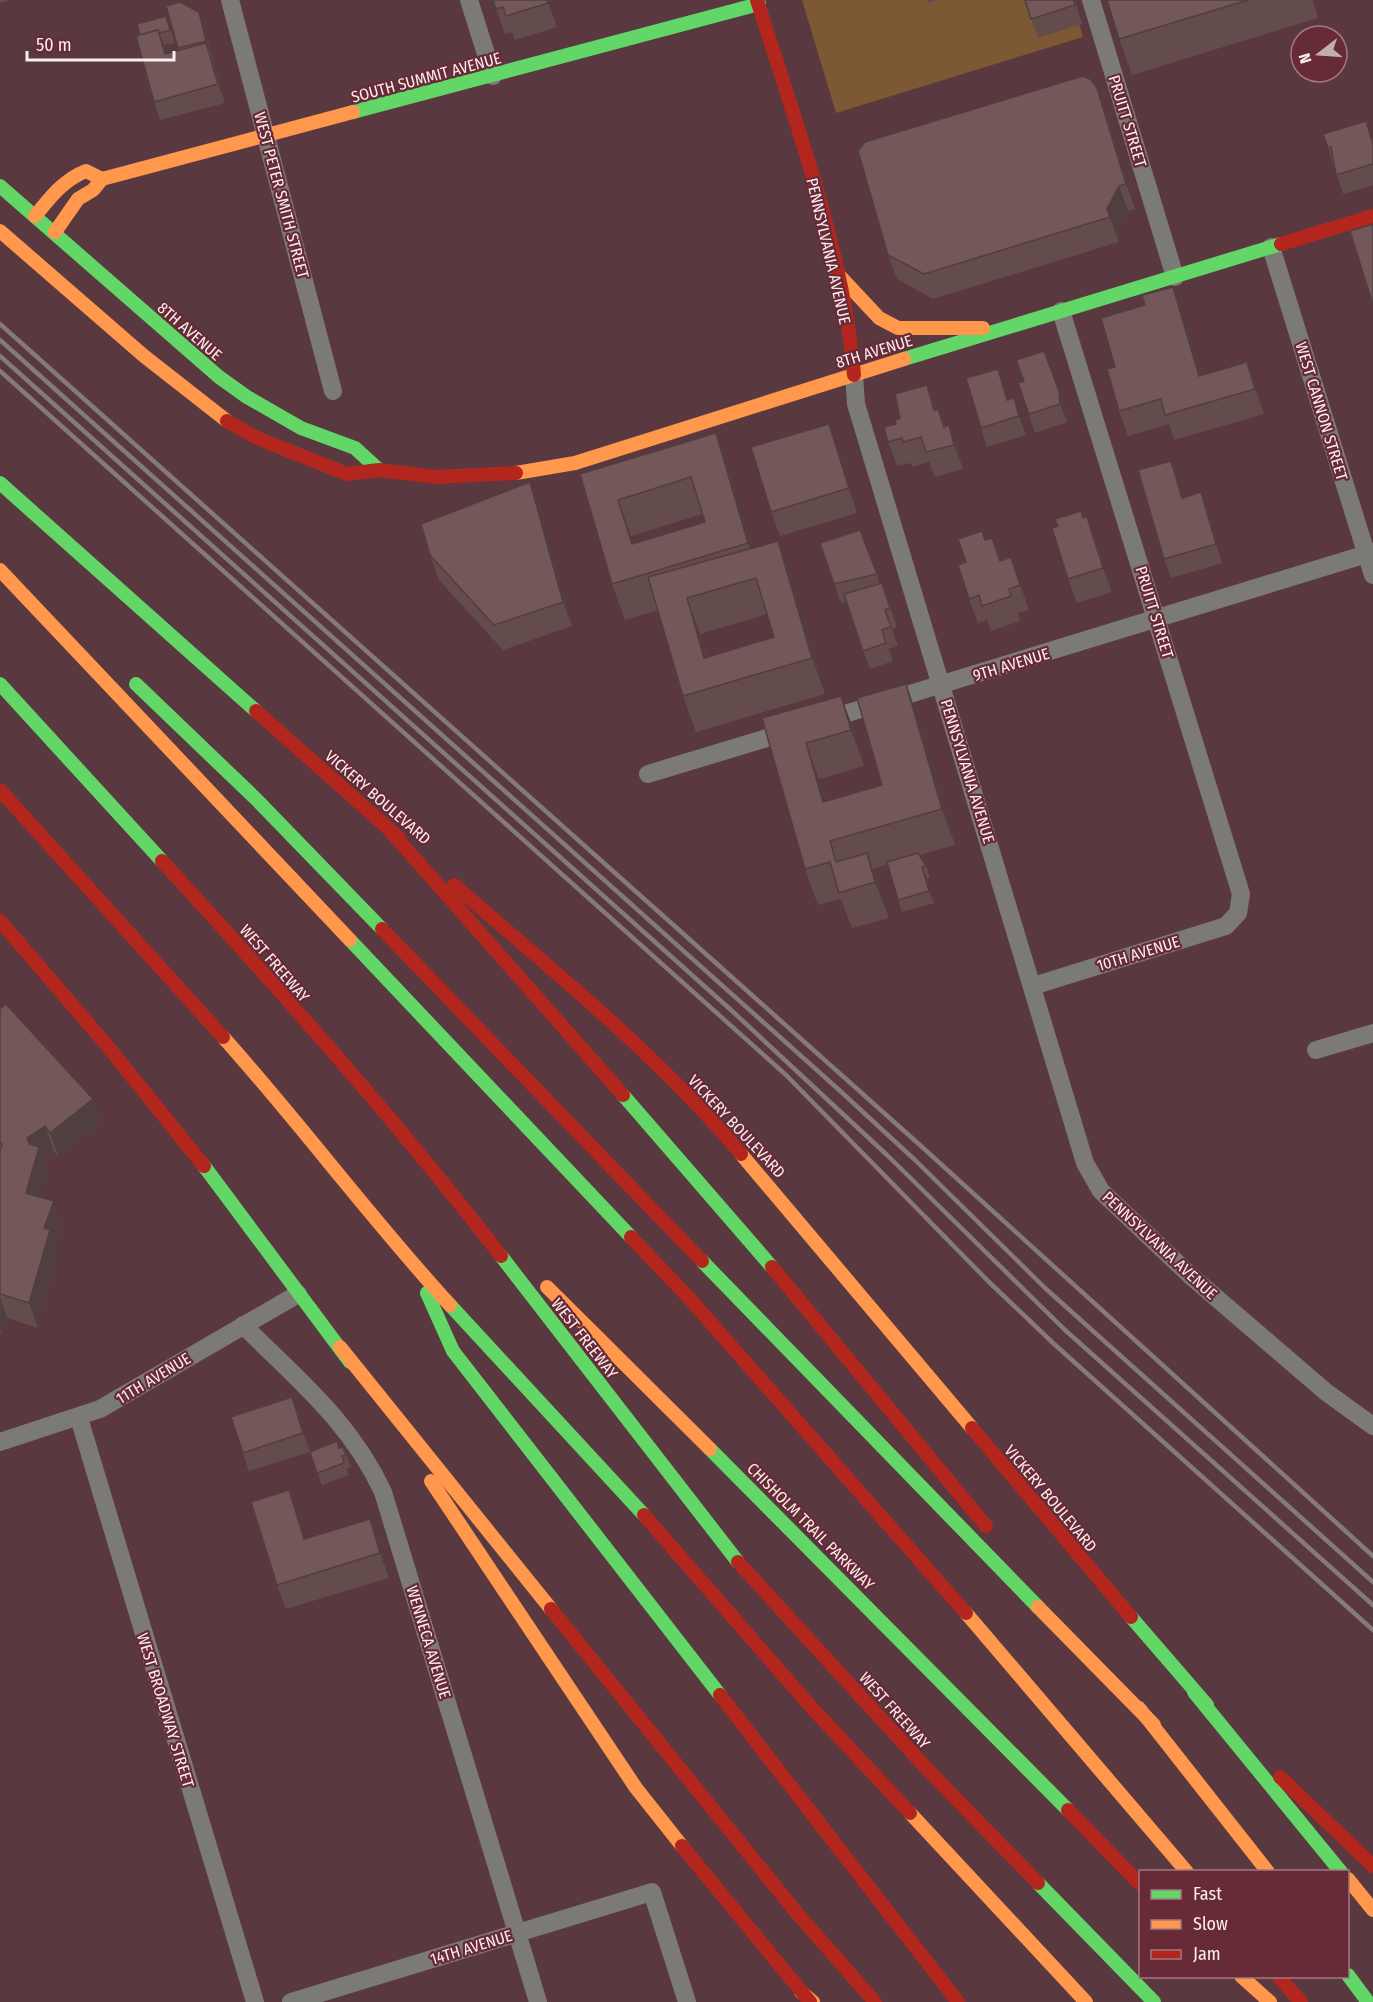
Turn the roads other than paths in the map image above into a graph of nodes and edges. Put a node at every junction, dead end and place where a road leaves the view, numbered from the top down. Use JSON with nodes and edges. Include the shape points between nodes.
{"nodes":[{"id":1,"x":230,"y":0,"type":"edge"},
{"id":2,"x":470,"y":0,"type":"edge"},
{"id":3,"x":1091,"y":0,"type":"edge"},
{"id":4,"x":758,"y":2,"type":"edge"},
{"id":5,"x":493,"y":76,"type":"junction"},
{"id":6,"x":267,"y":137,"type":"junction"},
{"id":7,"x":102,"y":179,"type":"junction"},
{"id":8,"x":0,"y":186,"type":"edge"},
{"id":9,"x":35,"y":216,"type":"junction"},
{"id":10,"x":1373,"y":216,"type":"edge"},
{"id":11,"x":0,"y":231,"type":"edge"},
{"id":12,"x":55,"y":231,"type":"junction"},
{"id":13,"x":1271,"y":247,"type":"junction"},
{"id":14,"x":837,"y":273,"type":"junction"},
{"id":15,"x":1175,"y":277,"type":"junction"},
{"id":16,"x":1061,"y":311,"type":"junction"},
{"id":17,"x":1005,"y":328,"type":"junction"},
{"id":18,"x":854,"y":375,"type":"junction"},
{"id":19,"x":333,"y":391,"type":"dead end"},
{"id":20,"x":379,"y":470,"type":"junction"},
{"id":21,"x":0,"y":483,"type":"edge"},
{"id":22,"x":0,"y":553,"type":"edge"},
{"id":23,"x":1370,"y":553,"type":"edge"},
{"id":24,"x":0,"y":570,"type":"edge"},
{"id":25,"x":1373,"y":575,"type":"edge"},
{"id":26,"x":43,"y":594,"type":"dead end"},
{"id":27,"x":1157,"y":620,"type":"junction"},
{"id":28,"x":129,"y":676,"type":"dead end"},
{"id":29,"x":0,"y":684,"type":"edge"},
{"id":30,"x":942,"y":684,"type":"junction"},
{"id":31,"x":648,"y":774,"type":"dead end"},
{"id":32,"x":0,"y":790,"type":"edge"},
{"id":33,"x":386,"y":826,"type":"junction"},
{"id":34,"x":1238,"y":913,"type":"joint"},
{"id":35,"x":0,"y":921,"type":"edge"},
{"id":36,"x":1033,"y":986,"type":"junction"},
{"id":37,"x":1373,"y":1033,"type":"edge"},
{"id":38,"x":1316,"y":1050,"type":"dead end"},
{"id":39,"x":454,"y":1195,"type":"junction"},
{"id":40,"x":417,"y":1269,"type":"junction"},
{"id":41,"x":298,"y":1294,"type":"junction"},
{"id":42,"x":243,"y":1325,"type":"junction"},
{"id":43,"x":340,"y":1347,"type":"junction"},
{"id":44,"x":79,"y":1418,"type":"junction"},
{"id":45,"x":1373,"y":1426,"type":"edge"},
{"id":46,"x":0,"y":1442,"type":"edge"},
{"id":47,"x":993,"y":1534,"type":"dead end"},
{"id":48,"x":1031,"y":1580,"type":"dead end"},
{"id":49,"x":1194,"y":1692,"type":"junction"},
{"id":50,"x":1154,"y":1725,"type":"junction"},
{"id":51,"x":1373,"y":1866,"type":"edge"},
{"id":52,"x":1184,"y":1870,"type":"edge"},
{"id":53,"x":1266,"y":1870,"type":"edge"},
{"id":54,"x":1339,"y":1870,"type":"edge"},
{"id":55,"x":1349,"y":1881,"type":"edge"},
{"id":56,"x":1139,"y":1883,"type":"edge"},
{"id":57,"x":1373,"y":1910,"type":"edge"},
{"id":58,"x":517,"y":1933,"type":"junction"},
{"id":59,"x":1241,"y":1978,"type":"edge"},
{"id":60,"x":1279,"y":1978,"type":"edge"},
{"id":61,"x":1349,"y":1978,"type":"edge"},
{"id":62,"x":954,"y":1997,"type":"edge"},
{"id":63,"x":808,"y":1999,"type":"edge"},
{"id":64,"x":255,"y":2002,"type":"edge"},
{"id":65,"x":291,"y":2002,"type":"edge"},
{"id":66,"x":538,"y":2002,"type":"edge"},
{"id":67,"x":687,"y":2002,"type":"edge"},
{"id":68,"x":875,"y":2002,"type":"edge"},
{"id":69,"x":1086,"y":2002,"type":"edge"},
{"id":70,"x":1154,"y":2002,"type":"edge"},
{"id":71,"x":1270,"y":2002,"type":"edge"},
{"id":72,"x":1301,"y":2002,"type":"edge"},
{"id":73,"x":1368,"y":2002,"type":"edge"}],
"edges":[{"from":1,"to":6,"type":"street","name":"WEST PETER SMITH STREET"},
{"from":2,"to":5,"type":"street"},
{"from":3,"to":15,"type":"street","name":"PRUITT STREET"},
{"from":4,"to":5,"type":"main road","name":"SOUTH SUMMIT AVENUE"},
{"from":4,"to":14,"type":"main road","name":"PENNSYLVANIA AVENUE"},
{"from":5,"to":6,"type":"main road","name":"SOUTH SUMMIT AVENUE"},
{"from":6,"to":7,"type":"main road","name":"SOUTH SUMMIT AVENUE"},
{"from":6,"to":19,"type":"street","name":"WEST PETER SMITH STREET"},
{"from":7,"to":9,"type":"main road","name":"SOUTH SUMMIT AVENUE","via":[[86,171],[72,176]]},
{"from":7,"to":12,"type":"main road","name":"SOUTH SUMMIT AVENUE","via":[[78,199]]},
{"from":8,"to":9,"type":"main road","name":"8TH AVENUE"},
{"from":9,"to":12,"type":"main road","name":"8TH AVENUE"},
{"from":10,"to":13,"type":"main road","name":"8TH AVENUE"},
{"from":11,"to":20,"type":"main road","name":"8TH AVENUE","via":[[144,356],[226,420],[282,450],[347,474]]},
{"from":12,"to":20,"type":"main road","name":"8TH AVENUE","via":[[246,397],[302,428],[355,447]]},
{"from":13,"to":15,"type":"main road","name":"8TH AVENUE"},
{"from":13,"to":23,"type":"street","name":"WEST CANNON STREET"},
{"from":14,"to":17,"type":"main road","via":[[879,318],[898,328]]},
{"from":14,"to":18,"type":"main road","name":"PENNSYLVANIA AVENUE"},
{"from":15,"to":16,"type":"main road","name":"8TH AVENUE"},
{"from":16,"to":17,"type":"main road","name":"8TH AVENUE"},
{"from":16,"to":27,"type":"street","name":"PRUITT STREET"},
{"from":17,"to":18,"type":"main road","name":"8TH AVENUE"},
{"from":18,"to":20,"type":"main road","name":"8TH AVENUE","via":[[576,463],[491,476],[436,477]]},
{"from":18,"to":30,"type":"street","name":"PENNSYLVANIA AVENUE","via":[[856,404]]},
{"from":21,"to":33,"type":"main road","name":"VICKERY BOULEVARD"},
{"from":22,"to":26,"type":"main road"},
{"from":23,"to":25,"type":"street","name":"WEST CANNON STREET"},
{"from":23,"to":27,"type":"street","name":"9TH AVENUE"},
{"from":24,"to":52,"type":"main road","via":[[689,1299],[1002,1654]]},
{"from":27,"to":30,"type":"street","name":"9TH AVENUE"},
{"from":27,"to":34,"type":"street","name":"PRUITT STREET","via":[[1241,894]]},
{"from":28,"to":50,"type":"main road","via":[[257,800]]},
{"from":29,"to":39,"type":"main road","name":"WEST FREEWAY","via":[[254,962]]},
{"from":30,"to":31,"type":"street","name":"9TH AVENUE"},
{"from":30,"to":36,"type":"street","name":"PENNSYLVANIA AVENUE"},
{"from":32,"to":40,"type":"main road","via":[[241,1057]]},
{"from":33,"to":47,"type":"main road","via":[[720,1205]]},
{"from":33,"to":49,"type":"main road","name":"VICKERY BOULEVARD","via":[[573,988],[687,1094],[747,1158]]},
{"from":34,"to":36,"type":"street","name":"10TH AVENUE","via":[[1226,926]]},
{"from":35,"to":41,"type":"main road","via":[[190,1148]]},
{"from":36,"to":45,"type":"street","name":"PENNSYLVANIA AVENUE","via":[[1085,1163],[1101,1191],[1219,1300],[1326,1392]]},
{"from":37,"to":38,"type":"street"},
{"from":39,"to":56,"type":"main road","name":"CHISHOLM TRAIL PARKWAY","via":[[921,1659]]},
{"from":39,"to":70,"type":"main road","name":"WEST FREEWAY","via":[[736,1560],[927,1769]]},
{"from":40,"to":62,"type":"main road","via":[[453,1351]]},
{"from":40,"to":69,"type":"main road","via":[[617,1485],[812,1708]]},
{"from":41,"to":42,"type":"street","name":"11TH AVENUE"},
{"from":41,"to":43,"type":"main road"},
{"from":42,"to":44,"type":"street","name":"11TH AVENUE"},
{"from":42,"to":58,"type":"street","name":"WENNECA AVENUE","via":[[339,1420],[370,1464],[383,1492]]},
{"from":43,"to":63,"type":"main road","via":[[636,1788]]},
{"from":43,"to":68,"type":"main road","via":[[795,1912]]},
{"from":44,"to":46,"type":"street","name":"11TH AVENUE"},
{"from":44,"to":64,"type":"street","name":"WEST BROADWAY STREET"},
{"from":48,"to":50,"type":"main road"},
{"from":49,"to":51,"type":"main road","name":"VICKERY BOULEVARD"},
{"from":49,"to":54,"type":"main road"},
{"from":50,"to":53,"type":"main road"},
{"from":55,"to":57,"type":"main road"},
{"from":58,"to":65,"type":"street","name":"14TH AVENUE"},
{"from":58,"to":66,"type":"street","name":"WENNECA AVENUE"},
{"from":58,"to":67,"type":"street","name":"14TH AVENUE","via":[[652,1892]]},
{"from":59,"to":71,"type":"main road"},
{"from":60,"to":72,"type":"main road"},
{"from":61,"to":73,"type":"main road"}]}
